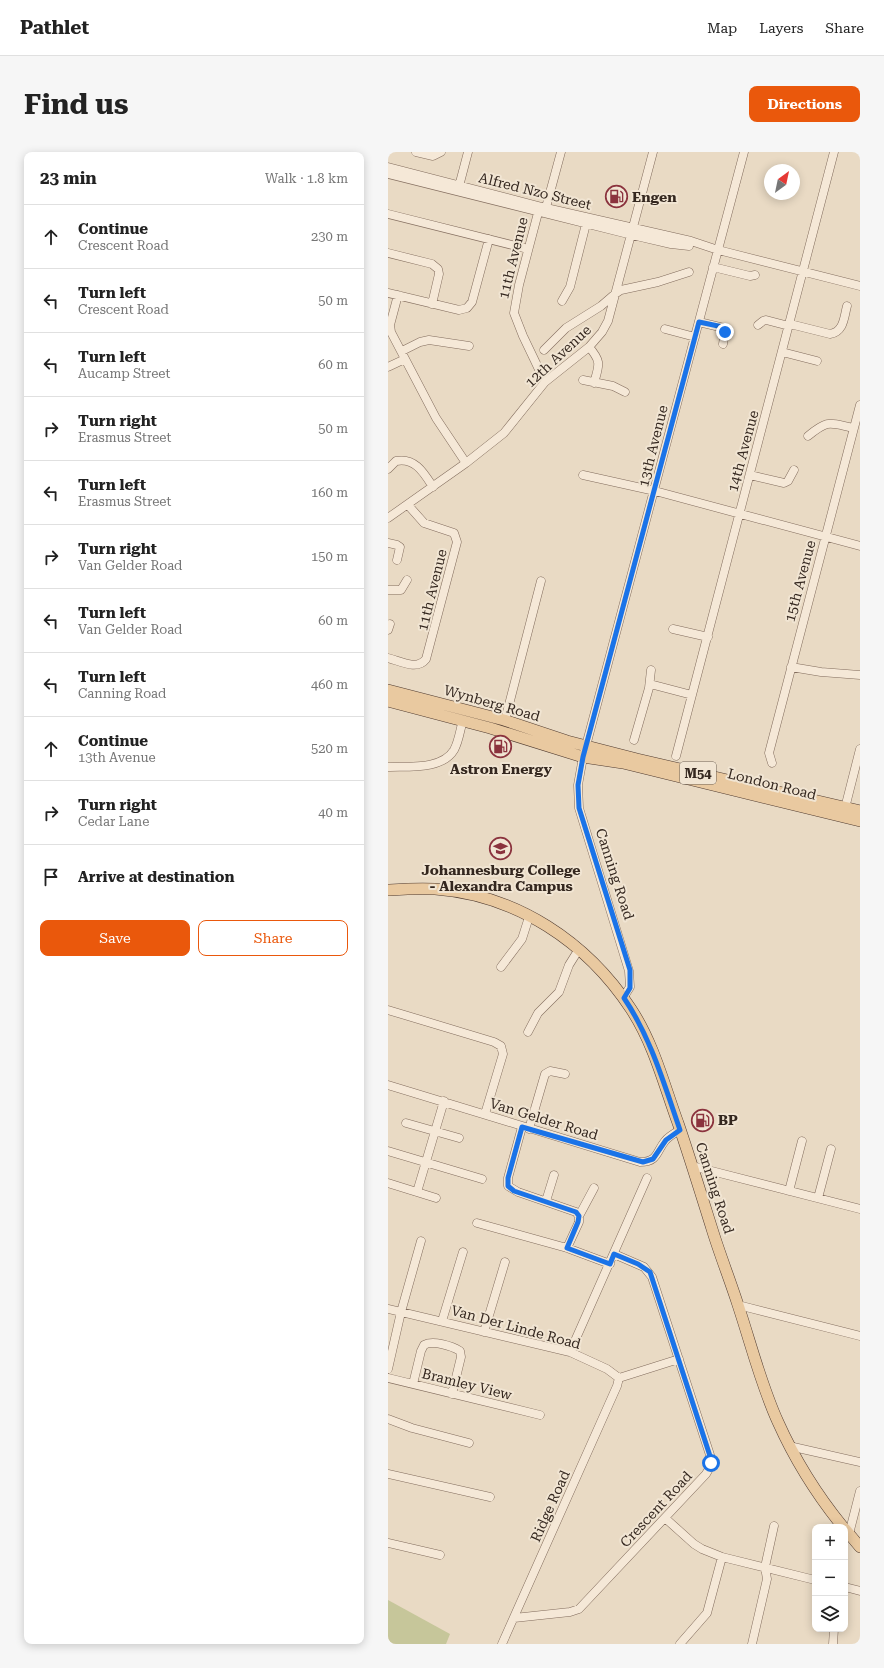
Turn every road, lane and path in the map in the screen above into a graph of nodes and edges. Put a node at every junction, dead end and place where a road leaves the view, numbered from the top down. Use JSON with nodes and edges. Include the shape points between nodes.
{"nodes":[{"id":1,"x":416,"y":152,"type":"edge"},
{"id":2,"x":441,"y":152,"type":"edge"},
{"id":3,"x":468,"y":152,"type":"edge"},
{"id":4,"x":561,"y":152,"type":"edge"},
{"id":5,"x":653,"y":152,"type":"edge"},
{"id":6,"x":744,"y":152,"type":"edge"},
{"id":7,"x":834,"y":152,"type":"edge"},
{"id":8,"x":388,"y":167,"type":"edge"},
{"id":9,"x":388,"y":174,"type":"edge"},
{"id":10,"x":459,"y":188,"type":"junction"},
{"id":11,"x":542,"y":210,"type":"junction"},
{"id":12,"x":388,"y":214,"type":"edge"},
{"id":13,"x":586,"y":221,"type":"junction"},
{"id":14,"x":633,"y":231,"type":"junction"},
{"id":15,"x":489,"y":239,"type":"junction"},
{"id":16,"x":528,"y":248,"type":"junction"},
{"id":17,"x":718,"y":250,"type":"junction"},
{"id":18,"x":388,"y":253,"type":"edge"},
{"id":19,"x":713,"y":267,"type":"junction"},
{"id":20,"x":803,"y":271,"type":"junction"},
{"id":21,"x":689,"y":272,"type":"dead end"},
{"id":22,"x":755,"y":275,"type":"dead end"},
{"id":23,"x":860,"y":286,"type":"edge"},
{"id":24,"x":388,"y":293,"type":"edge"},
{"id":25,"x":615,"y":294,"type":"junction"},
{"id":26,"x":398,"y":295,"type":"junction"},
{"id":27,"x":562,"y":301,"type":"dead end"},
{"id":28,"x":432,"y":304,"type":"junction"},
{"id":29,"x":847,"y":306,"type":"dead end"},
{"id":30,"x":699,"y":322,"type":"junction"},
{"id":31,"x":758,"y":325,"type":"dead end"},
{"id":32,"x":789,"y":325,"type":"junction"},
{"id":33,"x":389,"y":328,"type":"edge"},
{"id":34,"x":665,"y":329,"type":"dead end"},
{"id":35,"x":695,"y":337,"type":"junction"},
{"id":36,"x":723,"y":344,"type":"dead end"},
{"id":37,"x":469,"y":346,"type":"dead end"},
{"id":38,"x":589,"y":347,"type":"junction"},
{"id":39,"x":544,"y":350,"type":"dead end"},
{"id":40,"x":782,"y":352,"type":"junction"},
{"id":41,"x":404,"y":355,"type":"junction"},
{"id":42,"x":817,"y":361,"type":"dead end"},
{"id":43,"x":388,"y":367,"type":"edge"},
{"id":44,"x":583,"y":380,"type":"dead end"},
{"id":45,"x":545,"y":382,"type":"junction"},
{"id":46,"x":594,"y":383,"type":"junction"},
{"id":47,"x":625,"y":392,"type":"dead end"},
{"id":48,"x":860,"y":405,"type":"edge"},
{"id":49,"x":854,"y":428,"type":"junction"},
{"id":50,"x":808,"y":436,"type":"dead end"},
{"id":51,"x":466,"y":463,"type":"junction"},
{"id":52,"x":388,"y":469,"type":"edge"},
{"id":53,"x":794,"y":470,"type":"dead end"},
{"id":54,"x":583,"y":475,"type":"dead end"},
{"id":55,"x":750,"y":475,"type":"junction"},
{"id":56,"x":433,"y":487,"type":"junction"},
{"id":57,"x":655,"y":492,"type":"junction"},
{"id":58,"x":408,"y":504,"type":"junction"},
{"id":59,"x":740,"y":514,"type":"junction"},
{"id":60,"x":388,"y":518,"type":"edge"},
{"id":61,"x":826,"y":537,"type":"junction"},
{"id":62,"x":388,"y":543,"type":"edge"},
{"id":63,"x":860,"y":546,"type":"edge"},
{"id":64,"x":397,"y":560,"type":"dead end"},
{"id":65,"x":407,"y":580,"type":"dead end"},
{"id":66,"x":541,"y":581,"type":"dead end"},
{"id":67,"x":388,"y":590,"type":"edge"},
{"id":68,"x":673,"y":629,"type":"dead end"},
{"id":69,"x":708,"y":637,"type":"junction"},
{"id":70,"x":388,"y":658,"type":"edge"},
{"id":71,"x":791,"y":667,"type":"junction"},
{"id":72,"x":651,"y":670,"type":"dead end"},
{"id":73,"x":860,"y":675,"type":"edge"},
{"id":74,"x":650,"y":684,"type":"junction"},
{"id":75,"x":388,"y":690,"type":"edge"},
{"id":76,"x":692,"y":695,"type":"junction"},
{"id":77,"x":388,"y":701,"type":"edge"},
{"id":78,"x":463,"y":720,"type":"junction"},
{"id":79,"x":505,"y":720,"type":"junction"},
{"id":80,"x":634,"y":740,"type":"dead end"},
{"id":81,"x":860,"y":749,"type":"edge"},
{"id":82,"x":585,"y":751,"type":"junction"},
{"id":83,"x":676,"y":756,"type":"dead end"},
{"id":84,"x":772,"y":763,"type":"dead end"},
{"id":85,"x":388,"y":767,"type":"edge"},
{"id":86,"x":860,"y":811,"type":"edge"},
{"id":87,"x":844,"y":812,"type":"junction"},
{"id":88,"x":860,"y":821,"type":"edge"},
{"id":89,"x":388,"y":890,"type":"edge"},
{"id":90,"x":529,"y":917,"type":"junction"},
{"id":91,"x":579,"y":949,"type":"junction"},
{"id":92,"x":501,"y":967,"type":"dead end"},
{"id":93,"x":624,"y":998,"type":"junction"},
{"id":94,"x":388,"y":1010,"type":"edge"},
{"id":95,"x":528,"y":1032,"type":"dead end"},
{"id":96,"x":565,"y":1074,"type":"dead end"},
{"id":97,"x":388,"y":1085,"type":"edge"},
{"id":98,"x":444,"y":1101,"type":"junction"},
{"id":99,"x":485,"y":1114,"type":"junction"},
{"id":100,"x":406,"y":1123,"type":"dead end"},
{"id":101,"x":526,"y":1128,"type":"junction"},
{"id":102,"x":680,"y":1130,"type":"junction"},
{"id":103,"x":434,"y":1131,"type":"junction"},
{"id":104,"x":459,"y":1138,"type":"dead end"},
{"id":105,"x":802,"y":1141,"type":"dead end"},
{"id":106,"x":831,"y":1149,"type":"dead end"},
{"id":107,"x":388,"y":1151,"type":"edge"},
{"id":108,"x":425,"y":1162,"type":"junction"},
{"id":109,"x":692,"y":1166,"type":"junction"},
{"id":110,"x":554,"y":1175,"type":"dead end"},
{"id":111,"x":647,"y":1178,"type":"dead end"},
{"id":112,"x":482,"y":1179,"type":"dead end"},
{"id":113,"x":388,"y":1183,"type":"edge"},
{"id":114,"x":594,"y":1188,"type":"dead end"},
{"id":115,"x":789,"y":1191,"type":"junction"},
{"id":116,"x":417,"y":1192,"type":"junction"},
{"id":117,"x":436,"y":1198,"type":"dead end"},
{"id":118,"x":818,"y":1198,"type":"junction"},
{"id":119,"x":546,"y":1201,"type":"junction"},
{"id":120,"x":860,"y":1209,"type":"edge"},
{"id":121,"x":579,"y":1216,"type":"junction"},
{"id":122,"x":477,"y":1223,"type":"dead end"},
{"id":123,"x":422,"y":1241,"type":"dead end"},
{"id":124,"x":567,"y":1248,"type":"junction"},
{"id":125,"x":463,"y":1252,"type":"dead end"},
{"id":126,"x":614,"y":1254,"type":"junction"},
{"id":127,"x":505,"y":1262,"type":"dead end"},
{"id":128,"x":610,"y":1264,"type":"junction"},
{"id":129,"x":738,"y":1306,"type":"junction"},
{"id":130,"x":388,"y":1309,"type":"edge"},
{"id":131,"x":401,"y":1312,"type":"junction"},
{"id":132,"x":442,"y":1321,"type":"junction"},
{"id":133,"x":484,"y":1332,"type":"junction"},
{"id":134,"x":860,"y":1336,"type":"edge"},
{"id":135,"x":391,"y":1341,"type":"edge"},
{"id":136,"x":570,"y":1352,"type":"junction"},
{"id":137,"x":679,"y":1359,"type":"junction"},
{"id":138,"x":388,"y":1369,"type":"edge"},
{"id":139,"x":388,"y":1378,"type":"edge"},
{"id":140,"x":619,"y":1378,"type":"junction"},
{"id":141,"x":413,"y":1384,"type":"junction"},
{"id":142,"x":452,"y":1394,"type":"junction"},
{"id":143,"x":540,"y":1415,"type":"dead end"},
{"id":144,"x":388,"y":1419,"type":"edge"},
{"id":145,"x":470,"y":1443,"type":"dead end"},
{"id":146,"x":788,"y":1446,"type":"junction"},
{"id":147,"x":860,"y":1462,"type":"edge"},
{"id":148,"x":388,"y":1474,"type":"edge"},
{"id":149,"x":860,"y":1491,"type":"edge"},
{"id":150,"x":490,"y":1497,"type":"dead end"},
{"id":151,"x":665,"y":1518,"type":"junction"},
{"id":152,"x":841,"y":1524,"type":"edge"},
{"id":153,"x":848,"y":1524,"type":"edge"},
{"id":154,"x":774,"y":1526,"type":"dead end"},
{"id":155,"x":848,"y":1532,"type":"edge"},
{"id":156,"x":388,"y":1543,"type":"edge"},
{"id":157,"x":860,"y":1547,"type":"edge"},
{"id":158,"x":440,"y":1556,"type":"dead end"},
{"id":159,"x":722,"y":1557,"type":"junction"},
{"id":160,"x":765,"y":1567,"type":"junction"},
{"id":161,"x":812,"y":1579,"type":"edge"},
{"id":162,"x":848,"y":1588,"type":"edge"},
{"id":163,"x":860,"y":1591,"type":"edge"},
{"id":164,"x":514,"y":1618,"type":"junction"},
{"id":165,"x":834,"y":1632,"type":"edge"},
{"id":166,"x":502,"y":1644,"type":"edge"},
{"id":167,"x":680,"y":1644,"type":"edge"},
{"id":168,"x":752,"y":1644,"type":"edge"},
{"id":169,"x":833,"y":1644,"type":"edge"}],
"edges":[{"from":1,"to":2,"type":"street","via":[[433,156]]},
{"from":3,"to":10,"type":"street"},
{"from":4,"to":11,"type":"street","name":"11th Avenue"},
{"from":5,"to":14,"type":"street","name":"12th Avenue"},
{"from":6,"to":17,"type":"street","name":"13th Avenue"},
{"from":7,"to":20,"type":"street","name":"14th Avenue"},
{"from":8,"to":10,"type":"street","name":"Alfred Nzo Street"},
{"from":9,"to":10,"type":"street","name":"Alfred Nzo Street"},
{"from":10,"to":11,"type":"street","name":"Alfred Nzo Street"},
{"from":11,"to":13,"type":"street","name":"Alfred Nzo Street"},
{"from":11,"to":16,"type":"street","name":"11th Avenue"},
{"from":12,"to":15,"type":"street"},
{"from":13,"to":14,"type":"street","name":"Alfred Nzo Street"},
{"from":13,"to":27,"type":"street","via":[[570,286]]},
{"from":14,"to":17,"type":"street","name":"Alfred Nzo Street","via":[[693,242]]},
{"from":14,"to":25,"type":"street","name":"12th Avenue"},
{"from":15,"to":16,"type":"street"},
{"from":15,"to":28,"type":"street","via":[[470,306],[459,310]]},
{"from":16,"to":45,"type":"street","name":"11th Avenue","via":[[514,312]]},
{"from":17,"to":19,"type":"street","name":"13th Avenue"},
{"from":17,"to":20,"type":"street","name":"Alfred Nzo Street"},
{"from":18,"to":28,"type":"street","via":[[436,267],[439,274]]},
{"from":19,"to":22,"type":"street"},
{"from":19,"to":30,"type":"street","name":"13th Avenue"},
{"from":20,"to":23,"type":"street","name":"Alfred Nzo Street"},
{"from":20,"to":32,"type":"street","name":"14th Avenue"},
{"from":21,"to":25,"type":"street","via":[[621,290]]},
{"from":24,"to":26,"type":"street"},
{"from":25,"to":38,"type":"street","name":"12th Avenue","via":[[607,324]]},
{"from":25,"to":39,"type":"street","via":[[566,328]]},
{"from":26,"to":28,"type":"street"},
{"from":26,"to":33,"type":"street"},
{"from":29,"to":32,"type":"street","via":[[841,329],[835,333]]},
{"from":30,"to":35,"type":"street","name":"13th Avenue"},
{"from":30,"to":36,"type":"street","via":[[724,328]]},
{"from":31,"to":32,"type":"street","via":[[766,320]]},
{"from":32,"to":40,"type":"street","name":"14th Avenue"},
{"from":33,"to":41,"type":"street"},
{"from":34,"to":35,"type":"street"},
{"from":35,"to":57,"type":"street","name":"13th Avenue"},
{"from":37,"to":41,"type":"street","via":[[429,340],[420,342]]},
{"from":38,"to":45,"type":"street","name":"12th Avenue"},
{"from":38,"to":46,"type":"street","via":[[599,360]]},
{"from":40,"to":42,"type":"street"},
{"from":40,"to":55,"type":"street","name":"14th Avenue"},
{"from":41,"to":43,"type":"street"},
{"from":41,"to":51,"type":"street","via":[[439,424]]},
{"from":44,"to":46,"type":"street"},
{"from":45,"to":51,"type":"street","name":"12th Avenue","via":[[506,431]]},
{"from":46,"to":47,"type":"street","via":[[613,386]]},
{"from":48,"to":49,"type":"street","name":"15th Avenue"},
{"from":49,"to":50,"type":"street","via":[[826,424]]},
{"from":49,"to":61,"type":"street","name":"15th Avenue"},
{"from":51,"to":56,"type":"street","name":"12th Avenue"},
{"from":52,"to":56,"type":"street","via":[[396,461],[413,462]]},
{"from":53,"to":55,"type":"street","via":[[784,483]]},
{"from":54,"to":57,"type":"street"},
{"from":55,"to":59,"type":"street","name":"14th Avenue"},
{"from":56,"to":58,"type":"street","name":"12th Avenue"},
{"from":57,"to":59,"type":"street"},
{"from":57,"to":82,"type":"street","name":"13th Avenue"},
{"from":58,"to":60,"type":"street","name":"12th Avenue"},
{"from":58,"to":70,"type":"street","name":"11th Avenue","via":[[424,523],[448,530],[457,538],[428,656],[418,665]]},
{"from":59,"to":61,"type":"street"},
{"from":59,"to":69,"type":"street","name":"14th Avenue"},
{"from":61,"to":63,"type":"street"},
{"from":61,"to":71,"type":"street","name":"15th Avenue"},
{"from":62,"to":64,"type":"street","via":[[399,546]]},
{"from":65,"to":67,"type":"street","via":[[401,590]]},
{"from":66,"to":79,"type":"street"},
{"from":68,"to":69,"type":"street"},
{"from":69,"to":76,"type":"street","name":"14th Avenue"},
{"from":71,"to":73,"type":"street"},
{"from":71,"to":84,"type":"street","name":"15th Avenue","via":[[769,753]]},
{"from":72,"to":74,"type":"street"},
{"from":74,"to":76,"type":"street"},
{"from":74,"to":80,"type":"street"},
{"from":75,"to":79,"type":"main road","name":"Wynberg Road","number":"M54"},
{"from":76,"to":83,"type":"street","name":"14th Avenue"},
{"from":77,"to":78,"type":"main road","name":"Wynberg Road","number":"M54"},
{"from":78,"to":82,"type":"main road","name":"Wynberg Road","number":"M54"},
{"from":78,"to":85,"type":"street","via":[[455,747],[445,758],[430,764]]},
{"from":79,"to":82,"type":"main road","name":"Wynberg Road","number":"M54"},
{"from":81,"to":87,"type":"street"},
{"from":82,"to":87,"type":"main road","name":"London Road","number":"M54","via":[[623,763]]},
{"from":82,"to":93,"type":"street","name":"Canning Road","via":[[578,785],[579,808],[630,970],[630,988]]},
{"from":86,"to":87,"type":"main road","name":"London Road","number":"M54"},
{"from":87,"to":88,"type":"main road","name":"London Road","number":"M54"},
{"from":89,"to":90,"type":"main road","via":[[436,890],[468,894],[500,903]]},
{"from":90,"to":91,"type":"main road","via":[[567,938]]},
{"from":90,"to":92,"type":"street","via":[[522,939]]},
{"from":91,"to":93,"type":"main road"},
{"from":91,"to":95,"type":"street","via":[[569,965],[559,992],[538,1013]]},
{"from":93,"to":102,"type":"main road","name":"Canning Road","via":[[650,1044]]},
{"from":94,"to":99,"type":"street","via":[[501,1046],[503,1054]]},
{"from":96,"to":101,"type":"street","via":[[550,1071],[544,1074]]},
{"from":97,"to":98,"type":"street","name":"Van Gelder Road"},
{"from":98,"to":99,"type":"street","name":"Van Gelder Road"},
{"from":98,"to":103,"type":"street"},
{"from":99,"to":101,"type":"street","name":"Van Gelder Road"},
{"from":100,"to":103,"type":"street"},
{"from":101,"to":102,"type":"street","name":"Van Gelder Road","via":[[643,1162],[653,1159],[666,1140]]},
{"from":101,"to":119,"type":"street","via":[[508,1178],[508,1186]]},
{"from":102,"to":109,"type":"main road","name":"Canning Road"},
{"from":103,"to":104,"type":"street"},
{"from":103,"to":108,"type":"street"},
{"from":105,"to":115,"type":"street"},
{"from":106,"to":118,"type":"street"},
{"from":107,"to":108,"type":"street"},
{"from":108,"to":112,"type":"street"},
{"from":108,"to":116,"type":"street"},
{"from":109,"to":115,"type":"street"},
{"from":109,"to":129,"type":"main road","name":"Canning Road"},
{"from":110,"to":119,"type":"street"},
{"from":111,"to":126,"type":"street"},
{"from":113,"to":116,"type":"street"},
{"from":114,"to":121,"type":"street"},
{"from":115,"to":118,"type":"street"},
{"from":116,"to":117,"type":"street"},
{"from":118,"to":120,"type":"street"},
{"from":119,"to":121,"type":"street","via":[[573,1210]]},
{"from":121,"to":124,"type":"street"},
{"from":122,"to":124,"type":"street"},
{"from":123,"to":131,"type":"street"},
{"from":124,"to":128,"type":"street"},
{"from":125,"to":132,"type":"street"},
{"from":126,"to":128,"type":"street"},
{"from":126,"to":137,"type":"street","name":"Crescent Road","via":[[650,1272]]},
{"from":127,"to":133,"type":"street"},
{"from":128,"to":136,"type":"street"},
{"from":129,"to":134,"type":"street"},
{"from":129,"to":146,"type":"main road","name":"Canning Road"},
{"from":130,"to":131,"type":"street","name":"Van Der Linde Road"},
{"from":131,"to":132,"type":"street","name":"Van Der Linde Road"},
{"from":131,"to":135,"type":"street"},
{"from":132,"to":133,"type":"street","name":"Van Der Linde Road"},
{"from":133,"to":136,"type":"street","name":"Van Der Linde Road"},
{"from":135,"to":138,"type":"street"},
{"from":136,"to":140,"type":"street","name":"Van Der Linde Road","via":[[607,1369]]},
{"from":137,"to":140,"type":"street"},
{"from":137,"to":151,"type":"street","name":"Crescent Road","via":[[711,1463],[706,1474]]},
{"from":139,"to":141,"type":"street","name":"Bramley View"},
{"from":140,"to":164,"type":"street","name":"Ridge Road"},
{"from":141,"to":142,"type":"street","name":"Bramley View"},
{"from":141,"to":142,"type":"street","via":[[424,1345],[441,1345],[458,1350],[461,1354]]},
{"from":142,"to":143,"type":"street","name":"Bramley View"},
{"from":144,"to":145,"type":"street"},
{"from":146,"to":147,"type":"street"},
{"from":146,"to":152,"type":"main road","name":"Canning Road","via":[[816,1492]]},
{"from":148,"to":150,"type":"street"},
{"from":149,"to":153,"type":"street"},
{"from":151,"to":159,"type":"street","via":[[698,1547]]},
{"from":151,"to":164,"type":"street","name":"Crescent Road","via":[[579,1609]]},
{"from":154,"to":160,"type":"street"},
{"from":155,"to":157,"type":"main road","name":"Canning Road"},
{"from":156,"to":158,"type":"street"},
{"from":159,"to":160,"type":"street"},
{"from":159,"to":167,"type":"street","via":[[707,1613]]},
{"from":160,"to":161,"type":"street"},
{"from":160,"to":168,"type":"street","via":[[767,1579]]},
{"from":162,"to":163,"type":"street"},
{"from":164,"to":166,"type":"street","name":"Ridge Road"},
{"from":165,"to":169,"type":"street"}]}
